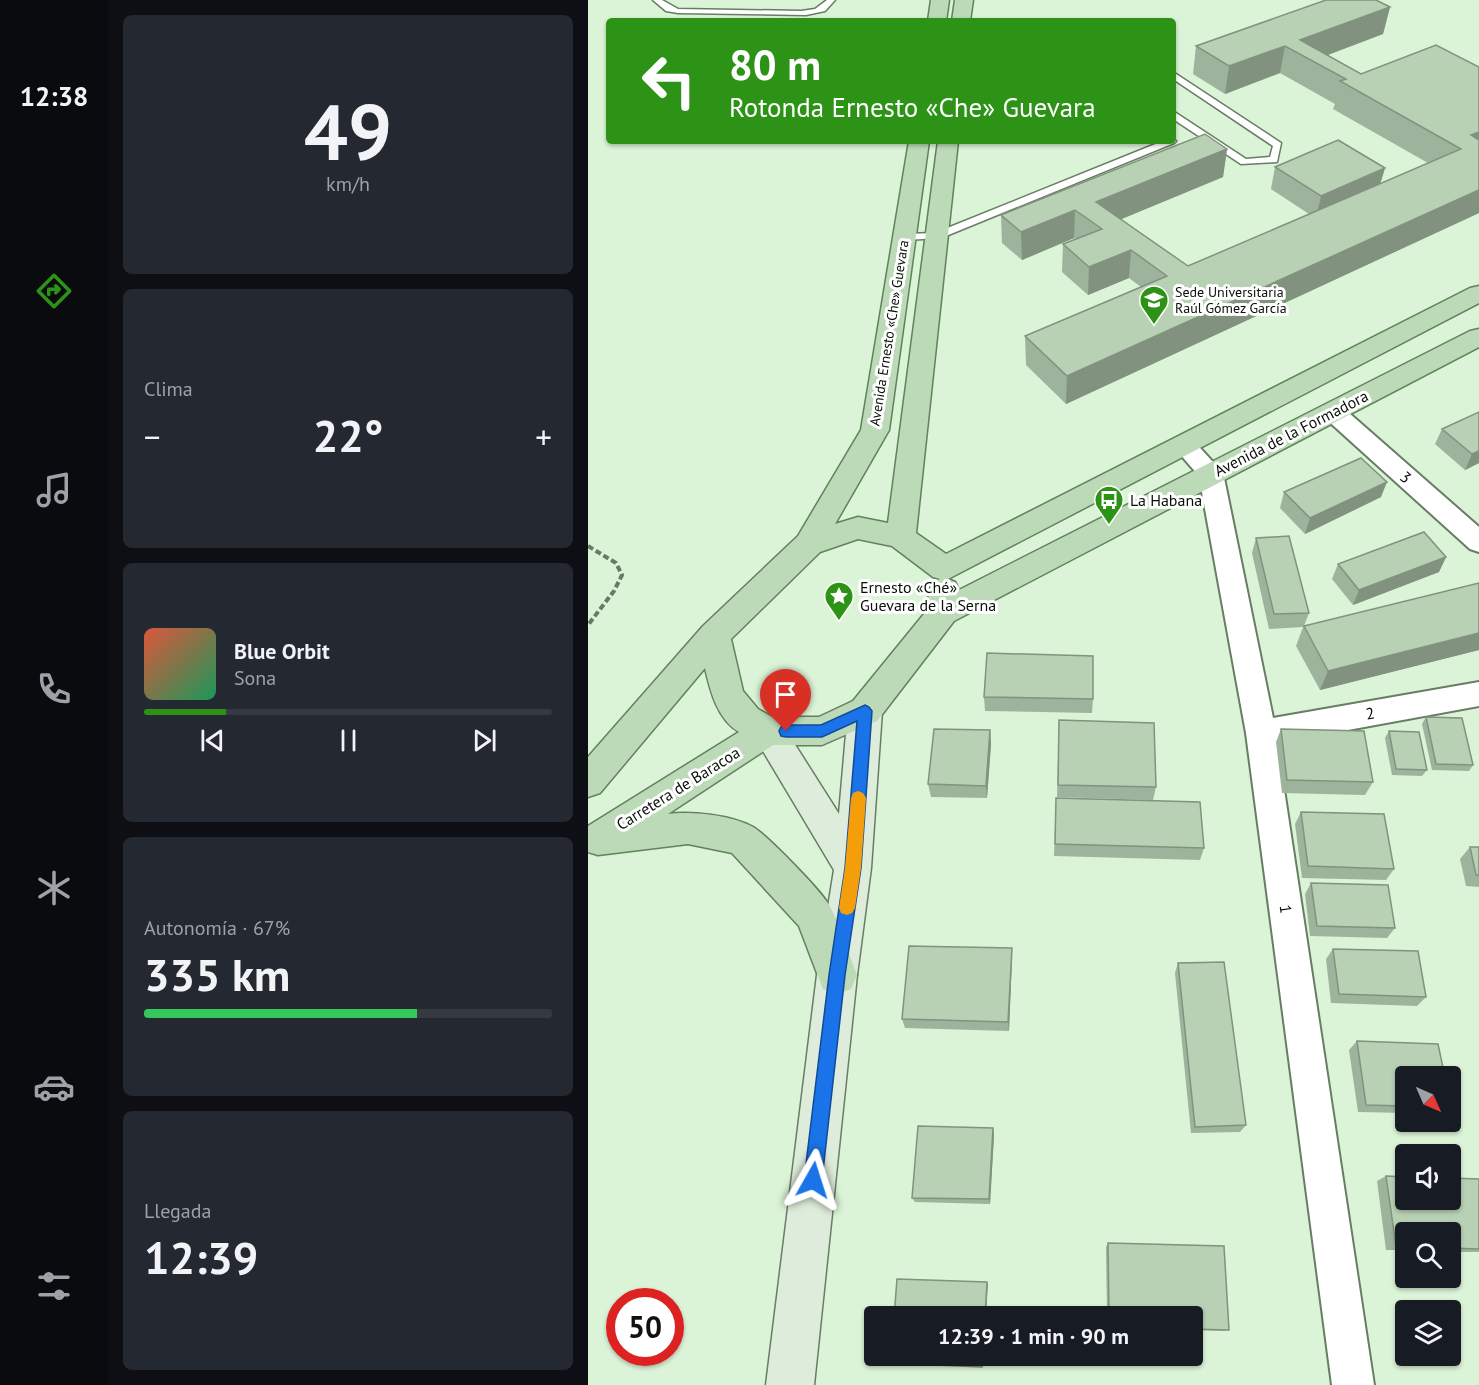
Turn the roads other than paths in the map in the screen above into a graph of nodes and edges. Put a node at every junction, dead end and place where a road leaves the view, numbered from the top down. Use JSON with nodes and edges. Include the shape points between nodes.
{"nodes":[{"id":1,"x":657,"y":0,"type":"edge"},
{"id":2,"x":831,"y":0,"type":"edge"},
{"id":3,"x":940,"y":0,"type":"edge"},
{"id":4,"x":964,"y":0,"type":"edge"},
{"id":5,"x":937,"y":18,"type":"edge"},
{"id":6,"x":961,"y":18,"type":"edge"},
{"id":7,"x":1176,"y":77,"type":"edge"},
{"id":8,"x":1176,"y":117,"type":"edge"},
{"id":9,"x":1196,"y":131,"type":"junction"},
{"id":10,"x":1176,"y":139,"type":"edge"},
{"id":11,"x":919,"y":144,"type":"edge"},
{"id":12,"x":948,"y":144,"type":"edge"},
{"id":13,"x":1165,"y":144,"type":"edge"},
{"id":14,"x":937,"y":236,"type":"junction"},
{"id":15,"x":905,"y":237,"type":"junction"},
{"id":16,"x":1479,"y":293,"type":"edge"},
{"id":17,"x":1479,"y":337,"type":"edge"},
{"id":18,"x":1333,"y":412,"type":"junction"},
{"id":19,"x":1184,"y":446,"type":"junction"},
{"id":20,"x":1211,"y":473,"type":"junction"},
{"id":21,"x":902,"y":537,"type":"junction"},
{"id":22,"x":1479,"y":542,"type":"edge"},
{"id":23,"x":809,"y":544,"type":"junction"},
{"id":24,"x":944,"y":569,"type":"junction"},
{"id":25,"x":943,"y":612,"type":"junction"},
{"id":26,"x":714,"y":635,"type":"junction"},
{"id":27,"x":1479,"y":694,"type":"edge"},
{"id":28,"x":865,"y":711,"type":"junction"},
{"id":29,"x":768,"y":731,"type":"junction"},
{"id":30,"x":1261,"y":733,"type":"junction"},
{"id":31,"x":588,"y":782,"type":"edge"},
{"id":32,"x":593,"y":842,"type":"edge"},
{"id":33,"x":853,"y":868,"type":"junction"},
{"id":34,"x":837,"y":975,"type":"junction"},
{"id":35,"x":790,"y":1385,"type":"edge"},
{"id":36,"x":1353,"y":1385,"type":"edge"}],
"edges":[{"from":1,"to":2,"type":"lane","via":[[678,11],[801,13],[820,11]]},
{"from":3,"to":5,"type":"main road"},
{"from":4,"to":6,"type":"main road"},
{"from":7,"to":9,"type":"lane","via":[[1278,145],[1274,160],[1244,162]]},
{"from":8,"to":9,"type":"lane"},
{"from":9,"to":10,"type":"lane"},
{"from":11,"to":15,"type":"main road","name":"Avenida Ernesto «Che» Guevara"},
{"from":12,"to":14,"type":"main road","name":"Avenida Ernesto «Che» Guevara"},
{"from":13,"to":14,"type":"lane"},
{"from":14,"to":15,"type":"lane"},
{"from":14,"to":21,"type":"main road","name":"Avenida Ernesto «Che» Guevara"},
{"from":15,"to":23,"type":"main road","name":"Avenida Ernesto «Che» Guevara","via":[[875,430]]},
{"from":16,"to":19,"type":"main road"},
{"from":17,"to":18,"type":"main road","name":"Avenida de la Formadora"},
{"from":18,"to":20,"type":"main road","name":"Avenida de la Formadora"},
{"from":18,"to":22,"type":"street","name":"3"},
{"from":19,"to":20,"type":"street"},
{"from":19,"to":24,"type":"main road"},
{"from":20,"to":25,"type":"main road","name":"Avenida de la Formadora"},
{"from":20,"to":30,"type":"street","name":"1"},
{"from":21,"to":23,"type":"main road","via":[[858,528]]},
{"from":21,"to":24,"type":"main road"},
{"from":23,"to":26,"type":"main road"},
{"from":24,"to":25,"type":"main road"},
{"from":25,"to":28,"type":"main road"},
{"from":26,"to":29,"type":"main road","via":[[728,696],[746,719]]},
{"from":26,"to":31,"type":"main road"},
{"from":27,"to":30,"type":"street","name":"2"},
{"from":28,"to":29,"type":"main road","via":[[822,731]]},
{"from":28,"to":33,"type":"main road"},
{"from":29,"to":32,"type":"main road","name":"Carretera de Baracoa"},
{"from":29,"to":33,"type":"main road"},
{"from":30,"to":36,"type":"street","name":"1"},
{"from":32,"to":34,"type":"main road","via":[[688,828],[742,839],[814,915]]},
{"from":33,"to":34,"type":"main road"},
{"from":34,"to":35,"type":"main road"}]}
